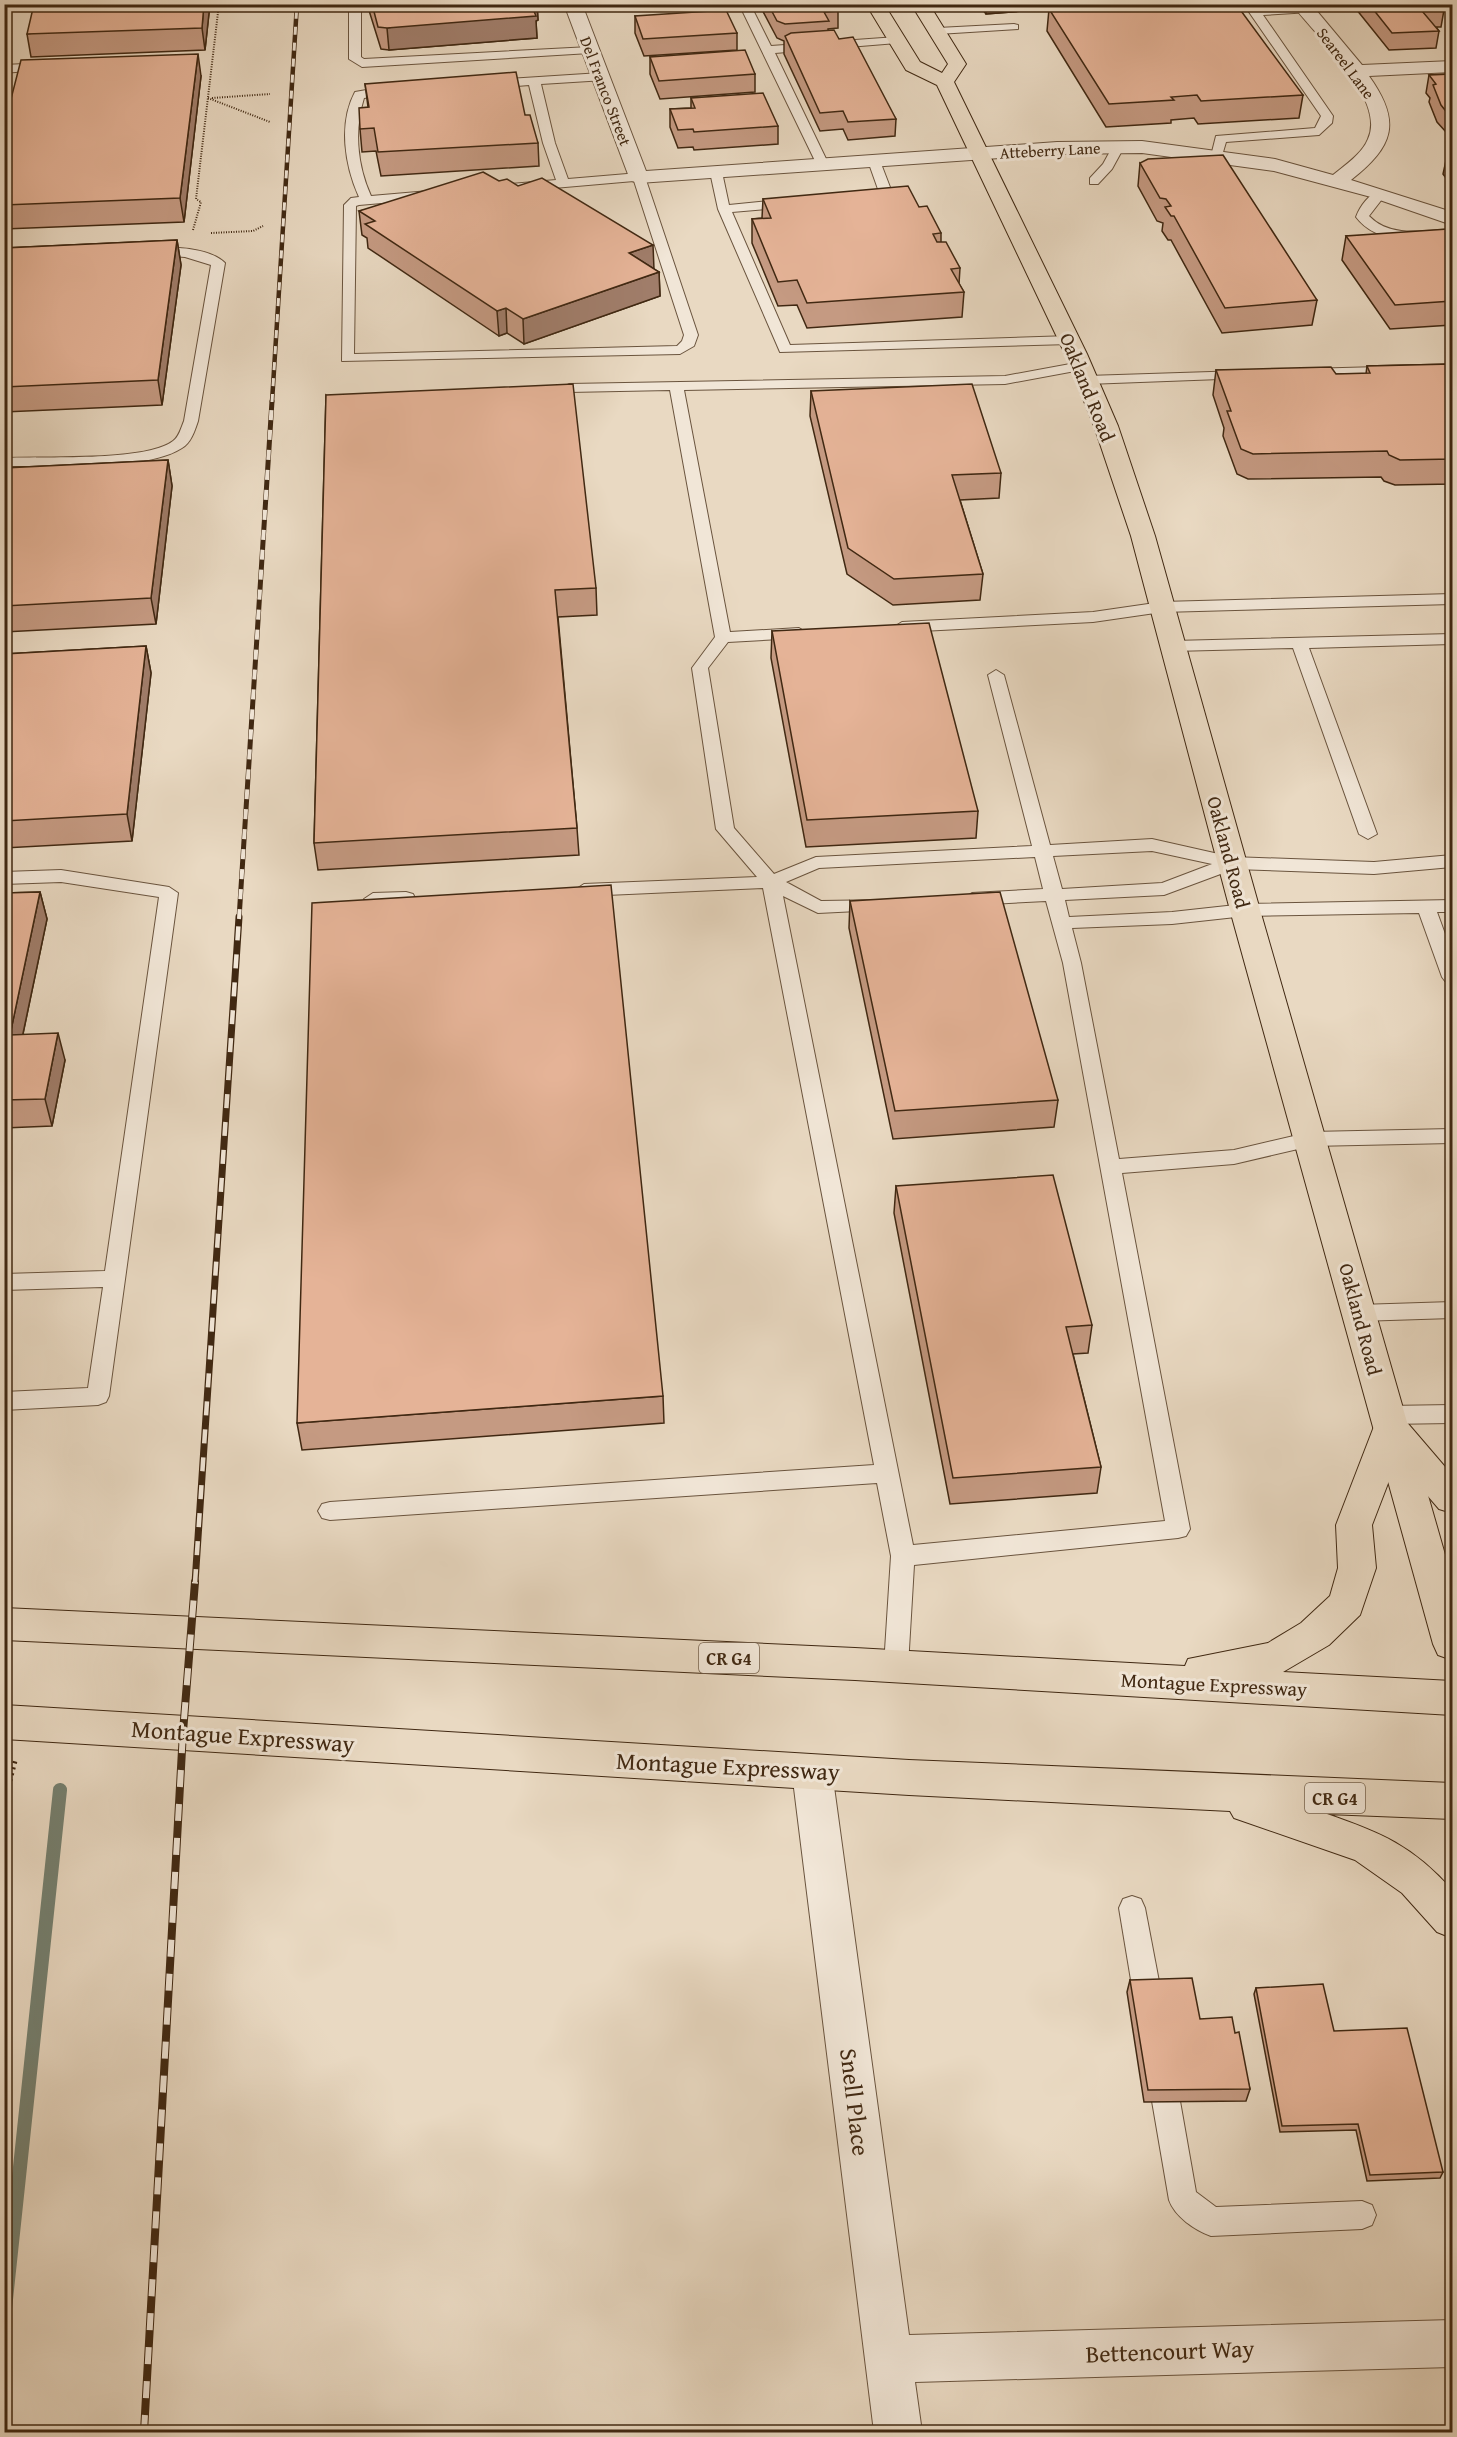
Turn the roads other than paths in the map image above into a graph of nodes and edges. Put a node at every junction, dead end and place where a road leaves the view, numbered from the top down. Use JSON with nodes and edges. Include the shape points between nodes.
{"nodes":[{"id":1,"x":355,"y":4,"type":"edge"},
{"id":2,"x":634,"y":4,"type":"edge"},
{"id":3,"x":875,"y":4,"type":"edge"},
{"id":4,"x":920,"y":4,"type":"edge"},
{"id":5,"x":574,"y":7,"type":"edge"},
{"id":6,"x":1304,"y":7,"type":"edge"},
{"id":7,"x":747,"y":8,"type":"dead end"},
{"id":8,"x":1014,"y":27,"type":"dead end"},
{"id":9,"x":938,"y":31,"type":"junction"},
{"id":10,"x":897,"y":40,"type":"junction"},
{"id":11,"x":590,"y":50,"type":"junction"},
{"id":12,"x":767,"y":50,"type":"junction"},
{"id":13,"x":1452,"y":66,"type":"edge"},
{"id":14,"x":62,"y":67,"type":"edge"},
{"id":15,"x":4,"y":69,"type":"edge"},
{"id":16,"x":1356,"y":71,"type":"junction"},
{"id":17,"x":601,"y":77,"type":"junction"},
{"id":18,"x":534,"y":81,"type":"junction"},
{"id":19,"x":945,"y":82,"type":"junction"},
{"id":20,"x":475,"y":85,"type":"edge"},
{"id":21,"x":410,"y":88,"type":"edge"},
{"id":22,"x":1118,"y":147,"type":"junction"},
{"id":23,"x":982,"y":153,"type":"junction"},
{"id":24,"x":1216,"y":156,"type":"junction"},
{"id":25,"x":874,"y":161,"type":"junction"},
{"id":26,"x":823,"y":165,"type":"junction"},
{"id":27,"x":716,"y":172,"type":"junction"},
{"id":28,"x":639,"y":177,"type":"junction"},
{"id":29,"x":1094,"y":181,"type":"dead end"},
{"id":30,"x":1337,"y":181,"type":"junction"},
{"id":31,"x":562,"y":183,"type":"junction"},
{"id":32,"x":1380,"y":194,"type":"junction"},
{"id":33,"x":366,"y":198,"type":"junction"},
{"id":34,"x":852,"y":198,"type":"edge"},
{"id":35,"x":806,"y":202,"type":"edge"},
{"id":36,"x":724,"y":209,"type":"junction"},
{"id":37,"x":1452,"y":230,"type":"edge"},
{"id":38,"x":135,"y":251,"type":"edge"},
{"id":39,"x":1070,"y":340,"type":"junction"},
{"id":40,"x":1452,"y":369,"type":"edge"},
{"id":41,"x":1084,"y":373,"type":"junction"},
{"id":42,"x":1287,"y":374,"type":"edge"},
{"id":43,"x":1252,"y":375,"type":"edge"},
{"id":44,"x":676,"y":386,"type":"junction"},
{"id":45,"x":569,"y":387,"type":"edge"},
{"id":46,"x":4,"y":462,"type":"edge"},
{"id":47,"x":1452,"y":599,"type":"edge"},
{"id":48,"x":1162,"y":608,"type":"junction"},
{"id":49,"x":886,"y":628,"type":"edge"},
{"id":50,"x":816,"y":632,"type":"edge"},
{"id":51,"x":723,"y":637,"type":"junction"},
{"id":52,"x":1452,"y":639,"type":"edge"},
{"id":53,"x":1299,"y":643,"type":"junction"},
{"id":54,"x":1173,"y":646,"type":"junction"},
{"id":55,"x":996,"y":675,"type":"dead end"},
{"id":56,"x":1368,"y":834,"type":"dead end"},
{"id":57,"x":1042,"y":850,"type":"junction"},
{"id":58,"x":1452,"y":861,"type":"edge"},
{"id":59,"x":1232,"y":863,"type":"junction"},
{"id":60,"x":4,"y":878,"type":"edge"},
{"id":61,"x":771,"y":882,"type":"junction"},
{"id":62,"x":560,"y":891,"type":"edge"},
{"id":63,"x":1054,"y":894,"type":"junction"},
{"id":64,"x":420,"y":897,"type":"edge"},
{"id":65,"x":373,"y":899,"type":"edge"},
{"id":66,"x":960,"y":900,"type":"edge"},
{"id":67,"x":900,"y":903,"type":"edge"},
{"id":68,"x":1452,"y":906,"type":"edge"},
{"id":69,"x":1426,"y":907,"type":"junction"},
{"id":70,"x":1245,"y":910,"type":"junction"},
{"id":71,"x":1060,"y":923,"type":"junction"},
{"id":72,"x":1452,"y":978,"type":"edge"},
{"id":73,"x":1452,"y":1136,"type":"edge"},
{"id":74,"x":1311,"y":1139,"type":"junction"},
{"id":75,"x":1111,"y":1167,"type":"junction"},
{"id":76,"x":114,"y":1279,"type":"junction"},
{"id":77,"x":4,"y":1282,"type":"edge"},
{"id":78,"x":1452,"y":1310,"type":"edge"},
{"id":79,"x":1359,"y":1313,"type":"junction"},
{"id":80,"x":4,"y":1401,"type":"edge"},
{"id":81,"x":1452,"y":1414,"type":"edge"},
{"id":82,"x":1389,"y":1422,"type":"junction"},
{"id":83,"x":886,"y":1473,"type":"junction"},
{"id":84,"x":1452,"y":1500,"type":"edge"},
{"id":85,"x":330,"y":1511,"type":"dead end"},
{"id":86,"x":903,"y":1556,"type":"junction"},
{"id":87,"x":4,"y":1624,"type":"edge"},
{"id":88,"x":1452,"y":1644,"type":"edge"},
{"id":89,"x":896,"y":1666,"type":"junction"},
{"id":90,"x":1149,"y":1681,"type":"junction"},
{"id":91,"x":1452,"y":1698,"type":"edge"},
{"id":92,"x":14,"y":1723,"type":"edge"},
{"id":93,"x":812,"y":1772,"type":"junction"},
{"id":94,"x":1218,"y":1794,"type":"junction"},
{"id":95,"x":1452,"y":1801,"type":"edge"},
{"id":96,"x":1132,"y":1908,"type":"dead end"},
{"id":97,"x":1452,"y":1919,"type":"edge"},
{"id":98,"x":1147,"y":1992,"type":"edge"},
{"id":99,"x":1166,"y":2101,"type":"edge"},
{"id":100,"x":1362,"y":2215,"type":"dead end"},
{"id":101,"x":1452,"y":2344,"type":"edge"},
{"id":102,"x":888,"y":2359,"type":"junction"},
{"id":103,"x":898,"y":2433,"type":"edge"}],
"edges":[{"from":1,"to":11,"type":"lane","via":[[355,59],[362,63]]},
{"from":2,"to":5,"type":"lane"},
{"from":3,"to":10,"type":"main road"},
{"from":4,"to":9,"type":"main road"},
{"from":5,"to":11,"type":"street","name":"Del Franco Street"},
{"from":6,"to":16,"type":"street","name":"Seareel Lane"},
{"from":6,"to":24,"type":"lane","via":[[1255,12],[1327,116],[1326,123],[1319,131],[1220,139]]},
{"from":7,"to":12,"type":"lane"},
{"from":8,"to":9,"type":"lane"},
{"from":9,"to":19,"type":"main road","via":[[957,64]]},
{"from":10,"to":12,"type":"lane"},
{"from":10,"to":19,"type":"main road","via":[[913,66]]},
{"from":11,"to":17,"type":"street","name":"Del Franco Street"},
{"from":12,"to":26,"type":"lane"},
{"from":13,"to":16,"type":"street"},
{"from":14,"to":15,"type":"lane"},
{"from":16,"to":30,"type":"street","name":"Seareel Lane","via":[[1375,100],[1381,129],[1376,143],[1362,160]]},
{"from":17,"to":18,"type":"lane"},
{"from":17,"to":28,"type":"street","name":"Del Franco Street"},
{"from":18,"to":20,"type":"lane"},
{"from":18,"to":31,"type":"lane"},
{"from":19,"to":23,"type":"main road","name":"Oakland Road"},
{"from":21,"to":33,"type":"lane","via":[[359,95],[351,115],[356,173]]},
{"from":22,"to":23,"type":"street","name":"Atteberry Lane"},
{"from":22,"to":24,"type":"street","name":"Atteberry Lane"},
{"from":22,"to":29,"type":"lane"},
{"from":23,"to":25,"type":"street","name":"Atteberry Lane"},
{"from":23,"to":39,"type":"main road","name":"Oakland Road"},
{"from":24,"to":30,"type":"street","name":"Atteberry Lane","via":[[1275,165]]},
{"from":25,"to":26,"type":"street","name":"Atteberry Lane"},
{"from":25,"to":34,"type":"lane","via":[[887,195]]},
{"from":26,"to":27,"type":"street","name":"Atteberry Lane"},
{"from":27,"to":28,"type":"street","name":"Atteberry Lane"},
{"from":27,"to":36,"type":"lane"},
{"from":28,"to":31,"type":"lane"},
{"from":28,"to":33,"type":"lane","via":[[691,335],[689,343],[680,350],[347,358],[350,205]]},
{"from":30,"to":32,"type":"street","name":"Atteberry Lane"},
{"from":31,"to":33,"type":"lane"},
{"from":32,"to":37,"type":"street","name":"Atteberry Lane"},
{"from":32,"to":37,"type":"lane","via":[[1362,217],[1370,227],[1397,234]]},
{"from":35,"to":36,"type":"lane"},
{"from":36,"to":39,"type":"lane","via":[[785,349]]},
{"from":38,"to":46,"type":"lane","via":[[172,251],[218,263],[186,435],[179,445],[143,457]]},
{"from":39,"to":41,"type":"main road","name":"Oakland Road"},
{"from":40,"to":42,"type":"lane"},
{"from":41,"to":43,"type":"lane"},
{"from":41,"to":44,"type":"lane","via":[[1005,380]]},
{"from":41,"to":48,"type":"main road","name":"Oakland Road","via":[[1143,536]]},
{"from":44,"to":45,"type":"lane"},
{"from":44,"to":51,"type":"lane"},
{"from":47,"to":48,"type":"lane"},
{"from":48,"to":49,"type":"lane","via":[[1093,617]]},
{"from":48,"to":54,"type":"main road","name":"Oakland Road"},
{"from":50,"to":51,"type":"lane"},
{"from":51,"to":61,"type":"lane","via":[[700,668],[725,829]]},
{"from":52,"to":53,"type":"lane"},
{"from":53,"to":54,"type":"lane"},
{"from":53,"to":56,"type":"lane"},
{"from":54,"to":59,"type":"main road","name":"Oakland Road"},
{"from":55,"to":57,"type":"lane"},
{"from":57,"to":59,"type":"lane","via":[[1152,844]]},
{"from":57,"to":61,"type":"lane","via":[[816,863]]},
{"from":57,"to":63,"type":"lane"},
{"from":58,"to":59,"type":"lane","via":[[1374,868]]},
{"from":59,"to":63,"type":"lane","via":[[1164,889]]},
{"from":59,"to":70,"type":"main road","name":"Oakland Road"},
{"from":60,"to":76,"type":"lane","via":[[61,876],[168,893]]},
{"from":61,"to":62,"type":"lane"},
{"from":61,"to":67,"type":"lane","via":[[818,908]]},
{"from":61,"to":83,"type":"lane"},
{"from":63,"to":66,"type":"lane"},
{"from":63,"to":71,"type":"lane"},
{"from":64,"to":65,"type":"lane"},
{"from":68,"to":69,"type":"lane"},
{"from":69,"to":70,"type":"lane"},
{"from":69,"to":72,"type":"lane"},
{"from":70,"to":71,"type":"lane"},
{"from":70,"to":74,"type":"main road","name":"Oakland Road"},
{"from":71,"to":75,"type":"lane","via":[[1072,963]]},
{"from":73,"to":74,"type":"lane"},
{"from":74,"to":75,"type":"lane","via":[[1234,1157]]},
{"from":74,"to":79,"type":"main road","name":"Oakland Road"},
{"from":75,"to":86,"type":"lane","via":[[1178,1529]]},
{"from":76,"to":77,"type":"lane"},
{"from":76,"to":80,"type":"lane","via":[[98,1396]]},
{"from":78,"to":79,"type":"lane"},
{"from":79,"to":82,"type":"main road","name":"Oakland Road"},
{"from":81,"to":82,"type":"lane"},
{"from":82,"to":84,"type":"main road"},
{"from":82,"to":88,"type":"main road","name":"Oakland Road"},
{"from":82,"to":90,"type":"main road","via":[[1354,1525],[1357,1568],[1347,1604],[1316,1634],[1276,1658]]},
{"from":83,"to":85,"type":"lane"},
{"from":83,"to":86,"type":"lane"},
{"from":86,"to":89,"type":"lane"},
{"from":87,"to":89,"type":"main road","name":"Montague Expressway","number":"CR G4"},
{"from":89,"to":90,"type":"main road","name":"Montague Expressway","number":"CR G4"},
{"from":90,"to":91,"type":"main road","name":"Montague Expressway","number":"CR G4"},
{"from":92,"to":93,"type":"main road","name":"Montague Expressway","number":"CR G4"},
{"from":93,"to":94,"type":"main road","name":"Montague Expressway","number":"CR G4"},
{"from":93,"to":102,"type":"street","name":"Snell Place"},
{"from":94,"to":95,"type":"main road","name":"Montague Expressway","number":"CR G4"},
{"from":94,"to":97,"type":"main road","via":[[1369,1847],[1417,1880]]},
{"from":96,"to":98,"type":"lane"},
{"from":99,"to":100,"type":"lane","via":[[1184,2200],[1211,2222]]},
{"from":101,"to":102,"type":"street","name":"Bettencourt Way"},
{"from":102,"to":103,"type":"street","name":"Snell Place"}]}
